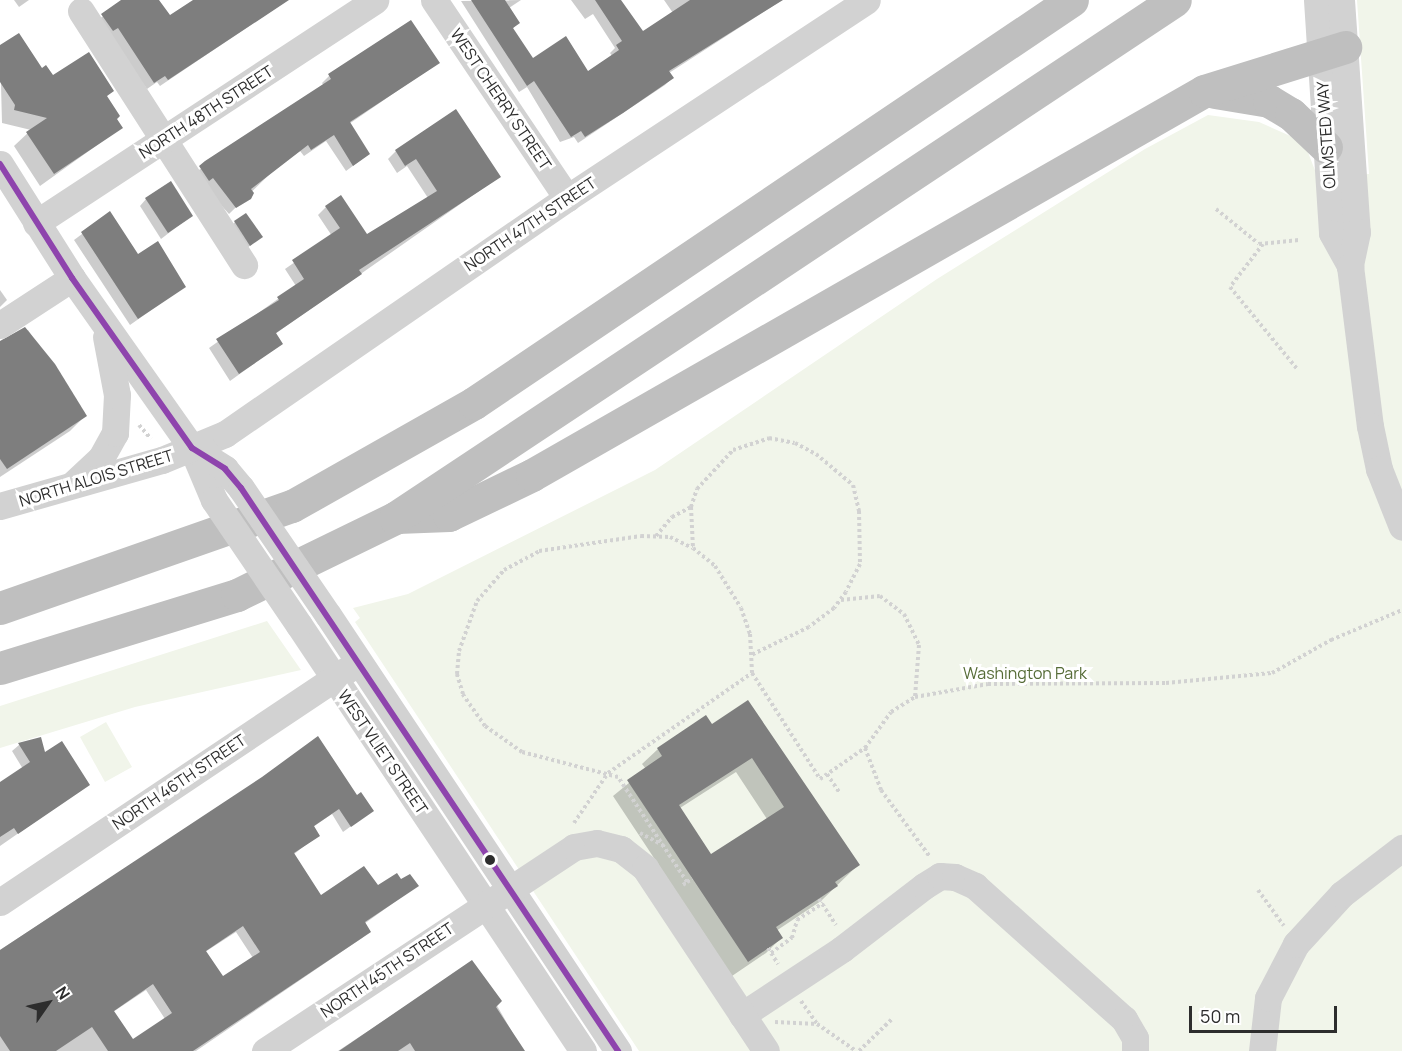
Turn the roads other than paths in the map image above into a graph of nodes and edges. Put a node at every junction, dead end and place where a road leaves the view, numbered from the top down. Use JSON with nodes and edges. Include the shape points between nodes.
{"nodes":[{"id":1,"x":375,"y":0,"type":"edge"},
{"id":2,"x":434,"y":0,"type":"edge"},
{"id":3,"x":867,"y":0,"type":"edge"},
{"id":4,"x":1072,"y":0,"type":"edge"},
{"id":5,"x":1175,"y":0,"type":"edge"},
{"id":6,"x":1317,"y":0,"type":"edge"},
{"id":7,"x":1341,"y":0,"type":"edge"},
{"id":8,"x":81,"y":11,"type":"dead end"},
{"id":9,"x":1333,"y":51,"type":"junction"},
{"id":10,"x":1204,"y":91,"type":"junction"},
{"id":11,"x":164,"y":141,"type":"junction"},
{"id":12,"x":1326,"y":147,"type":"junction"},
{"id":13,"x":3,"y":174,"type":"edge"},
{"id":14,"x":567,"y":198,"type":"junction"},
{"id":15,"x":36,"y":223,"type":"junction"},
{"id":16,"x":244,"y":265,"type":"dead end"},
{"id":17,"x":1350,"y":266,"type":"junction"},
{"id":18,"x":72,"y":278,"type":"junction"},
{"id":19,"x":0,"y":325,"type":"edge"},
{"id":20,"x":104,"y":325,"type":"junction"},
{"id":21,"x":192,"y":448,"type":"junction"},
{"id":22,"x":68,"y":487,"type":"junction"},
{"id":23,"x":0,"y":506,"type":"edge"},
{"id":24,"x":395,"y":518,"type":"junction"},
{"id":25,"x":1402,"y":527,"type":"edge"},
{"id":26,"x":0,"y":608,"type":"edge"},
{"id":27,"x":359,"y":662,"type":"junction"},
{"id":28,"x":0,"y":668,"type":"edge"},
{"id":29,"x":334,"y":678,"type":"junction"},
{"id":30,"x":1402,"y":848,"type":"edge"},
{"id":31,"x":509,"y":889,"type":"junction"},
{"id":32,"x":0,"y":902,"type":"edge"},
{"id":33,"x":485,"y":904,"type":"junction"},
{"id":34,"x":742,"y":1015,"type":"junction"},
{"id":35,"x":265,"y":1051,"type":"edge"},
{"id":36,"x":583,"y":1051,"type":"edge"},
{"id":37,"x":618,"y":1051,"type":"edge"},
{"id":38,"x":766,"y":1051,"type":"edge"},
{"id":39,"x":1135,"y":1051,"type":"edge"},
{"id":40,"x":1262,"y":1051,"type":"edge"}],
"edges":[{"from":1,"to":11,"type":"street","name":"NORTH 48TH STREET"},
{"from":2,"to":14,"type":"street","name":"WEST CHERRY STREET"},
{"from":3,"to":14,"type":"street","name":"NORTH 47TH STREET"},
{"from":4,"to":26,"type":"highway","via":[[474,404],[292,506]]},
{"from":5,"to":24,"type":"highway"},
{"from":6,"to":9,"type":"street","name":"OLMSTED WAY"},
{"from":7,"to":9,"type":"street","name":"OLMSTED WAY"},
{"from":8,"to":11,"type":"street"},
{"from":9,"to":10,"type":"highway"},
{"from":9,"to":12,"type":"street","name":"OLMSTED WAY"},
{"from":9,"to":17,"type":"street","name":"OLMSTED WAY","via":[[1357,232]]},
{"from":10,"to":12,"type":"highway","via":[[1269,101],[1291,114]]},
{"from":10,"to":24,"type":"highway","via":[[532,475],[449,515]]},
{"from":11,"to":15,"type":"street","name":"NORTH 48TH STREET"},
{"from":11,"to":16,"type":"street"},
{"from":12,"to":17,"type":"street","name":"OLMSTED WAY","via":[[1332,232]]},
{"from":13,"to":15,"type":"street","name":"WEST VLIET STREET"},
{"from":14,"to":21,"type":"street","name":"NORTH 47TH STREET","via":[[225,434]]},
{"from":15,"to":18,"type":"street","name":"WEST VLIET STREET"},
{"from":17,"to":25,"type":"street","name":"OLMSTED WAY","via":[[1370,426],[1382,479]]},
{"from":18,"to":19,"type":"street"},
{"from":18,"to":20,"type":"street","name":"WEST VLIET STREET"},
{"from":20,"to":21,"type":"street","name":"WEST VLIET STREET"},
{"from":20,"to":22,"type":"street","via":[[117,395],[115,433],[101,458]]},
{"from":21,"to":22,"type":"street","name":"NORTH ALOIS STREET"},
{"from":21,"to":27,"type":"street","name":"WEST VLIET STREET","bridge":true,"via":[[225,469],[241,488]]},
{"from":21,"to":29,"type":"street","name":"WEST VLIET STREET","bridge":true,"via":[[214,500]]},
{"from":22,"to":23,"type":"street","name":"NORTH ALOIS STREET"},
{"from":24,"to":28,"type":"highway","via":[[237,595]]},
{"from":27,"to":29,"type":"street","name":"NORTH 46TH STREET"},
{"from":27,"to":31,"type":"street","name":"WEST VLIET STREET"},
{"from":29,"to":32,"type":"street","name":"NORTH 46TH STREET"},
{"from":29,"to":33,"type":"street","name":"WEST VLIET STREET"},
{"from":30,"to":40,"type":"street","via":[[1342,894],[1296,944],[1268,998]]},
{"from":31,"to":33,"type":"street","name":"NORTH 45TH STREET"},
{"from":31,"to":34,"type":"street","name":"NORTH 45TH STREET","via":[[574,848],[597,843],[621,849],[645,868]]},
{"from":31,"to":37,"type":"street","name":"WEST VLIET STREET"},
{"from":33,"to":35,"type":"street","name":"NORTH 45TH STREET"},
{"from":33,"to":36,"type":"street","name":"WEST VLIET STREET"},
{"from":34,"to":38,"type":"street","name":"NORTH 45TH STREET"},
{"from":34,"to":39,"type":"street","via":[[842,949],[940,876],[955,877],[975,886],[1124,1019],[1135,1038]]}]}
